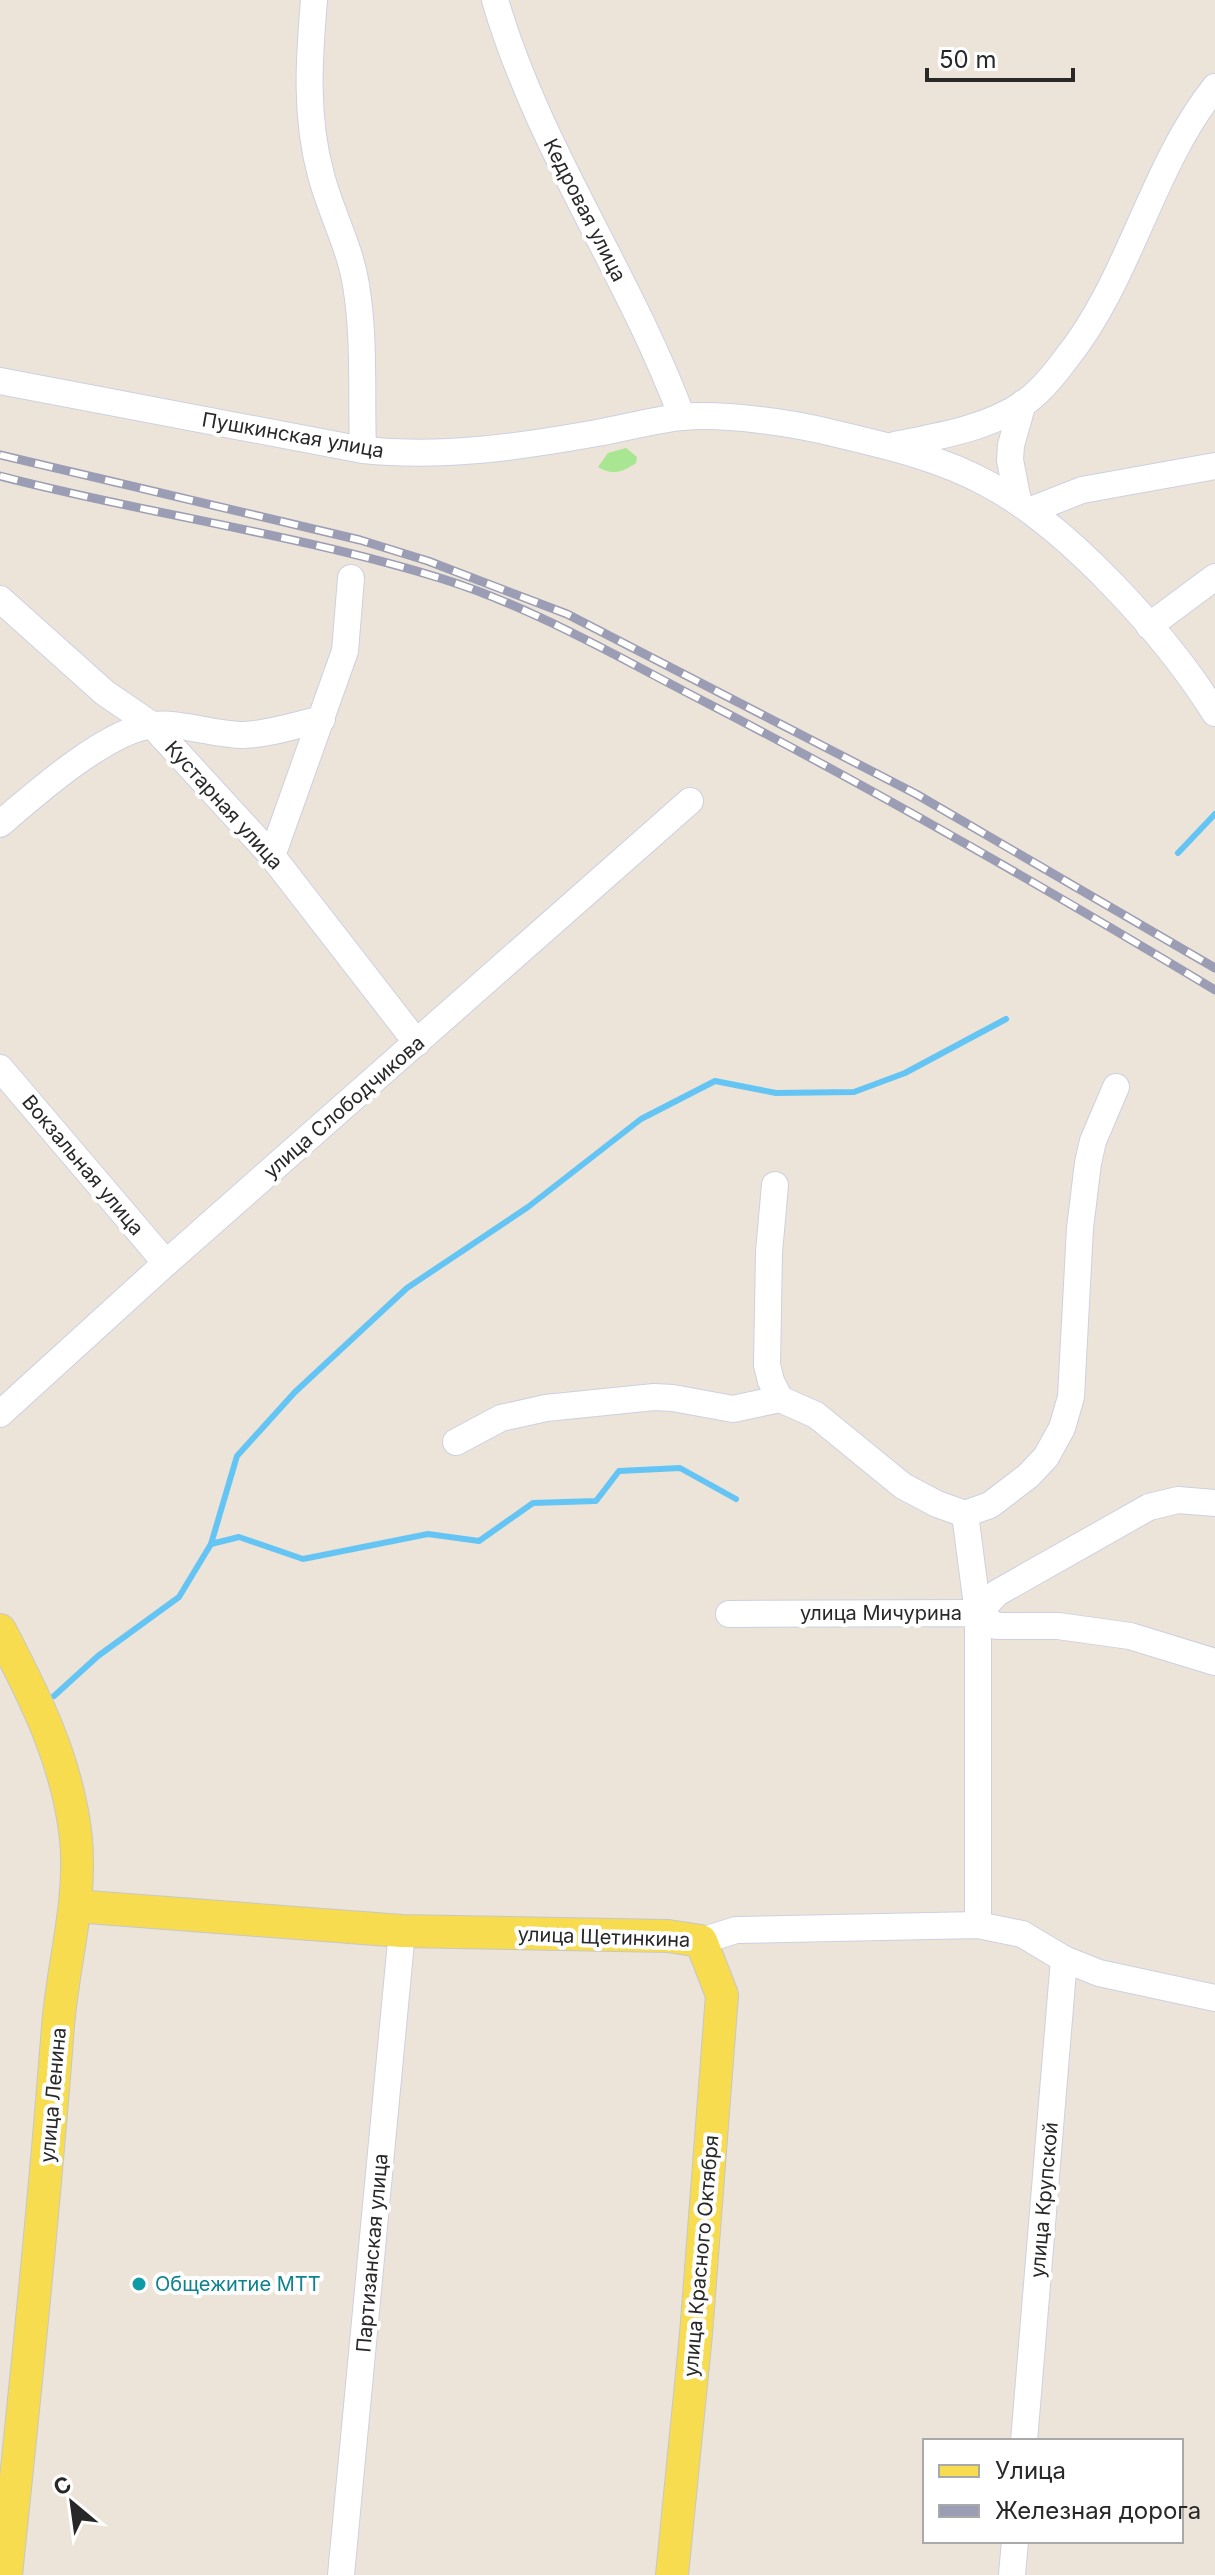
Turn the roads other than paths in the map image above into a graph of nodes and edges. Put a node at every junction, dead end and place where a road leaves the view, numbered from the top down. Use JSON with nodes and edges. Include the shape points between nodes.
{"nodes":[{"id":1,"x":314,"y":0,"type":"edge"},
{"id":2,"x":495,"y":0,"type":"edge"},
{"id":3,"x":1215,"y":87,"type":"edge"},
{"id":4,"x":0,"y":381,"type":"edge"},
{"id":5,"x":1023,"y":403,"type":"junction"},
{"id":6,"x":682,"y":417,"type":"junction"},
{"id":7,"x":889,"y":447,"type":"junction"},
{"id":8,"x":363,"y":450,"type":"junction"},
{"id":9,"x":1215,"y":466,"type":"edge"},
{"id":10,"x":1024,"y":506,"type":"junction"},
{"id":11,"x":1215,"y":577,"type":"edge"},
{"id":12,"x":351,"y":578,"type":"dead end"},
{"id":13,"x":0,"y":599,"type":"edge"},
{"id":14,"x":1149,"y":626,"type":"junction"},
{"id":15,"x":1215,"y":713,"type":"edge"},
{"id":16,"x":322,"y":719,"type":"junction"},
{"id":17,"x":152,"y":725,"type":"junction"},
{"id":18,"x":690,"y":801,"type":"dead end"},
{"id":19,"x":0,"y":824,"type":"edge"},
{"id":20,"x":272,"y":856,"type":"junction"},
{"id":21,"x":417,"y":1043,"type":"junction"},
{"id":22,"x":0,"y":1068,"type":"edge"},
{"id":23,"x":1116,"y":1087,"type":"dead end"},
{"id":24,"x":775,"y":1185,"type":"dead end"},
{"id":25,"x":166,"y":1263,"type":"junction"},
{"id":26,"x":780,"y":1399,"type":"junction"},
{"id":27,"x":0,"y":1414,"type":"edge"},
{"id":28,"x":456,"y":1442,"type":"dead end"},
{"id":29,"x":1215,"y":1503,"type":"edge"},
{"id":30,"x":965,"y":1514,"type":"junction"},
{"id":31,"x":978,"y":1613,"type":"junction"},
{"id":32,"x":729,"y":1614,"type":"dead end"},
{"id":33,"x":0,"y":1630,"type":"edge"},
{"id":34,"x":1215,"y":1662,"type":"edge"},
{"id":35,"x":75,"y":1906,"type":"junction"},
{"id":36,"x":978,"y":1925,"type":"junction"},
{"id":37,"x":402,"y":1931,"type":"junction"},
{"id":38,"x":701,"y":1941,"type":"junction"},
{"id":39,"x":1064,"y":1959,"type":"junction"},
{"id":40,"x":1215,"y":1998,"type":"edge"},
{"id":41,"x":1024,"y":2439,"type":"edge"},
{"id":42,"x":1015,"y":2543,"type":"edge"},
{"id":43,"x":6,"y":2575,"type":"edge"},
{"id":44,"x":341,"y":2575,"type":"edge"},
{"id":45,"x":672,"y":2575,"type":"edge"},
{"id":46,"x":1012,"y":2575,"type":"edge"}],
"edges":[{"from":1,"to":8,"type":"street","via":[[310,109],[320,173],[357,288]]},
{"from":2,"to":6,"type":"street","name":"Кедровая улица","via":[[538,118],[657,353]]},
{"from":3,"to":5,"type":"street","via":[[1171,158],[1098,314],[1055,373]]},
{"from":4,"to":8,"type":"street","name":"Пушкинская улица"},
{"from":5,"to":7,"type":"street","via":[[964,430]]},
{"from":5,"to":10,"type":"street","via":[[1010,460]]},
{"from":6,"to":7,"type":"street","name":"Пушкинская улица","via":[[810,428]]},
{"from":6,"to":8,"type":"street","name":"Пушкинская улица","via":[[483,451]]},
{"from":7,"to":10,"type":"street","name":"Пушкинская улица","via":[[953,467]]},
{"from":9,"to":10,"type":"street"},
{"from":10,"to":14,"type":"street","name":"Пушкинская улица"},
{"from":11,"to":14,"type":"street"},
{"from":12,"to":16,"type":"street","via":[[345,651]]},
{"from":13,"to":17,"type":"street","name":"Кустарная улица","via":[[105,693]]},
{"from":14,"to":15,"type":"street","name":"Пушкинская улица"},
{"from":16,"to":17,"type":"street","via":[[244,735]]},
{"from":16,"to":20,"type":"street"},
{"from":17,"to":19,"type":"street","via":[[97,749]]},
{"from":17,"to":20,"type":"street","name":"Кустарная улица"},
{"from":18,"to":21,"type":"street","name":"улица Слободчикова"},
{"from":20,"to":21,"type":"street","name":"Кустарная улица"},
{"from":21,"to":25,"type":"street","name":"улица Слободчикова"},
{"from":22,"to":25,"type":"street","name":"Вокзальная улица"},
{"from":23,"to":30,"type":"street","via":[[1088,1163],[1071,1397],[1062,1428],[1028,1476],[990,1505]]},
{"from":24,"to":26,"type":"street","via":[[767,1365]]},
{"from":25,"to":27,"type":"street","name":"улица Слободчикова"},
{"from":26,"to":28,"type":"street","via":[[733,1409],[654,1397],[546,1408],[501,1418]]},
{"from":26,"to":30,"type":"street","via":[[816,1415],[903,1486]]},
{"from":29,"to":31,"type":"street","via":[[1178,1500],[1149,1507],[997,1593]]},
{"from":30,"to":31,"type":"street"},
{"from":31,"to":32,"type":"street","name":"улица Мичурина"},
{"from":31,"to":34,"type":"street","name":"улица Мичурина","via":[[996,1626],[1058,1626],[1130,1636]]},
{"from":31,"to":36,"type":"street"},
{"from":33,"to":35,"type":"main road","name":"улица Ленина","via":[[60,1761],[76,1841]]},
{"from":35,"to":37,"type":"main road","name":"улица Щетинкина"},
{"from":35,"to":43,"type":"main road","name":"улица Ленина","via":[[60,2009]]},
{"from":36,"to":38,"type":"street","name":"улица Щетинкина","via":[[736,1930]]},
{"from":36,"to":39,"type":"street","name":"улица Щетинкина","via":[[1022,1934]]},
{"from":37,"to":38,"type":"main road","name":"улица Щетинкина"},
{"from":37,"to":44,"type":"street","name":"Партизанская улица"},
{"from":38,"to":45,"type":"main road","name":"улица Красного Октября","via":[[722,1995]]},
{"from":39,"to":40,"type":"street","name":"улица Щетинкина","via":[[1099,1973]]},
{"from":39,"to":41,"type":"street","name":"улица Крупской"},
{"from":42,"to":46,"type":"street"}]}
